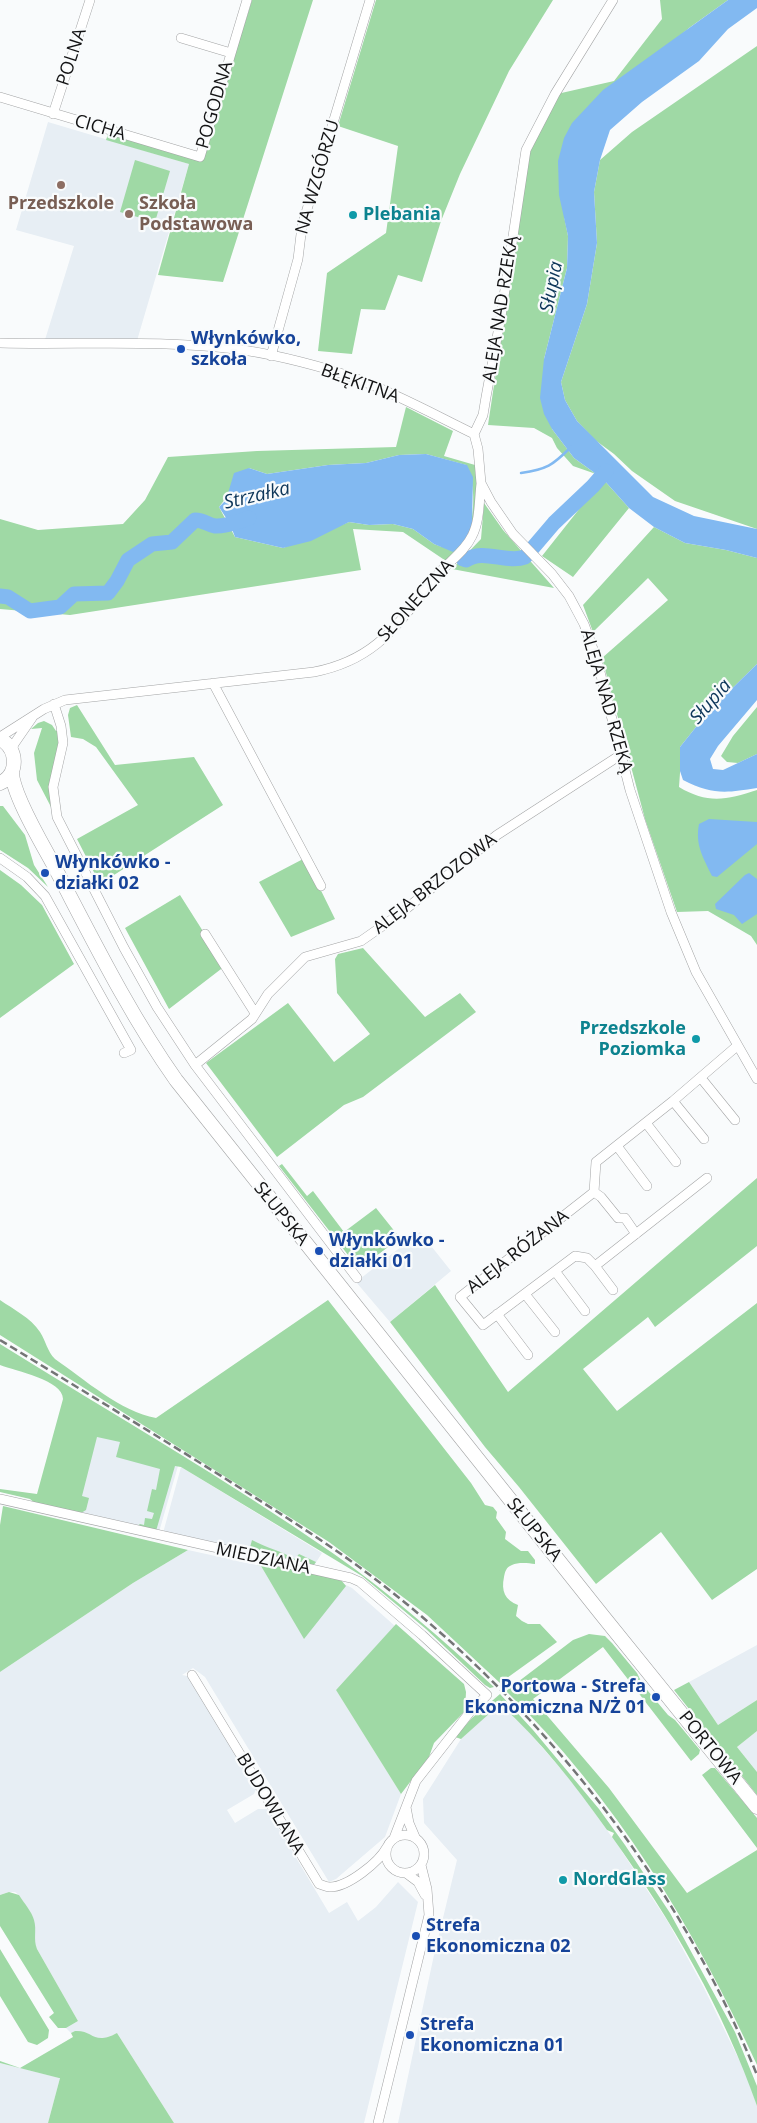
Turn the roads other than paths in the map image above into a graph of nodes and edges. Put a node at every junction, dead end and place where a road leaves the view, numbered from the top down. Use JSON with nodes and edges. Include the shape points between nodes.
{"nodes":[{"id":1,"x":90,"y":0,"type":"edge"},
{"id":2,"x":247,"y":0,"type":"edge"},
{"id":3,"x":370,"y":0,"type":"edge"},
{"id":4,"x":613,"y":0,"type":"edge"},
{"id":5,"x":181,"y":38,"type":"dead end"},
{"id":6,"x":231,"y":53,"type":"junction"},
{"id":7,"x":0,"y":97,"type":"edge"},
{"id":8,"x":53,"y":114,"type":"junction"},
{"id":9,"x":200,"y":157,"type":"joint"},
{"id":10,"x":0,"y":343,"type":"edge"},
{"id":11,"x":271,"y":356,"type":"junction"},
{"id":12,"x":474,"y":434,"type":"junction"},
{"id":13,"x":481,"y":483,"type":"junction"},
{"id":14,"x":212,"y":684,"type":"junction"},
{"id":15,"x":54,"y":704,"type":"junction"},
{"id":16,"x":35,"y":714,"type":"junction"},
{"id":17,"x":0,"y":738,"type":"edge"},
{"id":18,"x":12,"y":750,"type":"junction"},
{"id":19,"x":622,"y":754,"type":"junction"},
{"id":20,"x":12,"y":772,"type":"junction"},
{"id":21,"x":0,"y":783,"type":"edge"},
{"id":22,"x":0,"y":787,"type":"edge"},
{"id":23,"x":33,"y":827,"type":"junction"},
{"id":24,"x":0,"y":858,"type":"edge"},
{"id":25,"x":321,"y":886,"type":"dead end"},
{"id":26,"x":205,"y":934,"type":"dead end"},
{"id":27,"x":255,"y":1013,"type":"junction"},
{"id":28,"x":737,"y":1046,"type":"junction"},
{"id":29,"x":124,"y":1053,"type":"dead end"},
{"id":30,"x":195,"y":1065,"type":"junction"},
{"id":31,"x":701,"y":1078,"type":"junction"},
{"id":32,"x":757,"y":1079,"type":"edge"},
{"id":33,"x":674,"y":1101,"type":"junction"},
{"id":34,"x":735,"y":1120,"type":"dead end"},
{"id":35,"x":646,"y":1122,"type":"junction"},
{"id":36,"x":704,"y":1139,"type":"dead end"},
{"id":37,"x":617,"y":1146,"type":"junction"},
{"id":38,"x":676,"y":1162,"type":"dead end"},
{"id":39,"x":707,"y":1178,"type":"dead end"},
{"id":40,"x":647,"y":1186,"type":"dead end"},
{"id":41,"x":594,"y":1192,"type":"junction"},
{"id":42,"x":636,"y":1234,"type":"junction"},
{"id":43,"x":595,"y":1266,"type":"junction"},
{"id":44,"x":555,"y":1271,"type":"junction"},
{"id":45,"x":357,"y":1278,"type":"dead end"},
{"id":46,"x":613,"y":1290,"type":"dead end"},
{"id":47,"x":525,"y":1294,"type":"junction"},
{"id":48,"x":585,"y":1311,"type":"dead end"},
{"id":49,"x":497,"y":1314,"type":"junction"},
{"id":50,"x":555,"y":1332,"type":"dead end"},
{"id":51,"x":528,"y":1355,"type":"dead end"},
{"id":52,"x":0,"y":1500,"type":"edge"},
{"id":53,"x":588,"y":1597,"type":"joint"},
{"id":54,"x":192,"y":1675,"type":"dead end"},
{"id":55,"x":406,"y":1807,"type":"junction"},
{"id":56,"x":757,"y":1807,"type":"edge"},
{"id":57,"x":415,"y":1836,"type":"junction"},
{"id":58,"x":394,"y":1838,"type":"junction"},
{"id":59,"x":387,"y":1847,"type":"junction"},
{"id":60,"x":421,"y":1866,"type":"junction"},
{"id":61,"x":370,"y":1868,"type":"junction"},
{"id":62,"x":393,"y":1868,"type":"junction"},
{"id":63,"x":406,"y":1873,"type":"junction"},
{"id":64,"x":428,"y":1899,"type":"junction"},
{"id":65,"x":378,"y":2123,"type":"edge"}],
"edges":[{"from":1,"to":8,"type":"street","name":"POLNA"},
{"from":2,"to":6,"type":"street","name":"POGODNA"},
{"from":3,"to":11,"type":"street","name":"NA WZGÓRZU","via":[[302,226],[298,259]]},
{"from":4,"to":12,"type":"street","name":"ALEJA NAD RZEKĄ","via":[[555,94],[526,150],[483,415]]},
{"from":5,"to":6,"type":"street","name":"POGODNA"},
{"from":6,"to":9,"type":"street","name":"POGODNA"},
{"from":7,"to":8,"type":"street","name":"CICHA"},
{"from":8,"to":9,"type":"street","name":"CICHA"},
{"from":10,"to":11,"type":"street","name":"BŁĘKITNA","via":[[190,346],[243,350]]},
{"from":11,"to":12,"type":"street","name":"BŁĘKITNA","via":[[355,378]]},
{"from":12,"to":13,"type":"street","name":"ALEJA NAD RZEKĄ"},
{"from":13,"to":14,"type":"street","name":"SŁONECZNA","via":[[477,518],[468,544],[381,642],[335,668]]},
{"from":13,"to":19,"type":"street","name":"ALEJA NAD RZEKĄ","via":[[502,518],[568,596],[584,624],[598,660]]},
{"from":14,"to":15,"type":"street","name":"SŁONECZNA","via":[[79,697]]},
{"from":14,"to":25,"type":"street"},
{"from":15,"to":16,"type":"street","name":"SŁONECZNA"},
{"from":15,"to":30,"type":"street","via":[[63,735],[62,754],[53,788],[60,825],[157,1007]]},
{"from":16,"to":17,"type":"street","name":"SŁONECZNA"},
{"from":16,"to":18,"type":"street","name":"SŁONECZNA"},
{"from":17,"to":18,"type":"main road"},
{"from":18,"to":20,"type":"main road","name":"SŁUPSKA"},
{"from":19,"to":27,"type":"street","name":"ALEJA BRZOZOWA","via":[[497,835],[401,913],[361,941],[305,957],[268,994]]},
{"from":19,"to":28,"type":"street","name":"ALEJA NAD RZEKĄ","via":[[630,790],[671,912],[696,972]]},
{"from":20,"to":21,"type":"main road"},
{"from":20,"to":23,"type":"main road","name":"SŁUPSKA","via":[[14,785]]},
{"from":22,"to":23,"type":"main road","name":"SŁUPSKA"},
{"from":23,"to":53,"type":"main road","name":"SŁUPSKA","via":[[131,1011],[176,1080]]},
{"from":24,"to":29,"type":"street","via":[[27,877],[49,903],[131,1050]]},
{"from":26,"to":27,"type":"street"},
{"from":27,"to":30,"type":"street","name":"ALEJA BRZOZOWA","via":[[245,1025]]},
{"from":28,"to":31,"type":"street"},
{"from":28,"to":32,"type":"street","name":"ALEJA NAD RZEKĄ"},
{"from":30,"to":45,"type":"street"},
{"from":31,"to":33,"type":"street"},
{"from":31,"to":34,"type":"street"},
{"from":33,"to":35,"type":"street"},
{"from":33,"to":36,"type":"street"},
{"from":35,"to":37,"type":"street"},
{"from":35,"to":38,"type":"street"},
{"from":37,"to":40,"type":"street"},
{"from":37,"to":41,"type":"street","via":[[596,1162]]},
{"from":39,"to":42,"type":"street"},
{"from":41,"to":42,"type":"street","via":[[602,1196],[618,1218],[625,1218]]},
{"from":41,"to":49,"type":"street","name":"ALEJA RÓŻANA","via":[[460,1297],[483,1325]]},
{"from":42,"to":43,"type":"street"},
{"from":43,"to":44,"type":"street","name":"ALEJA RÓŻANA","via":[[587,1258],[575,1256]]},
{"from":43,"to":46,"type":"street","name":"ALEJA RÓŻANA"},
{"from":44,"to":47,"type":"street","name":"ALEJA RÓŻANA"},
{"from":44,"to":48,"type":"street"},
{"from":47,"to":49,"type":"street","name":"ALEJA RÓŻANA"},
{"from":47,"to":50,"type":"street"},
{"from":49,"to":51,"type":"street","name":"ALEJA RÓŻANA"},
{"from":52,"to":55,"type":"street","name":"MIEDZIANA","via":[[356,1580],[487,1695],[416,1781]]},
{"from":53,"to":56,"type":"main road","name":"PORTOWA"},
{"from":54,"to":61,"type":"street","name":"BUDOWLANA","via":[[319,1884],[328,1888],[338,1886]]},
{"from":55,"to":57,"type":"street"},
{"from":55,"to":58,"type":"street"},
{"from":57,"to":58,"type":"street","via":[[404,1834]]},
{"from":57,"to":60,"type":"street","via":[[424,1850]]},
{"from":58,"to":59,"type":"street"},
{"from":59,"to":61,"type":"street"},
{"from":59,"to":62,"type":"street","via":[[386,1858]]},
{"from":60,"to":63,"type":"street"},
{"from":60,"to":64,"type":"street"},
{"from":61,"to":62,"type":"street"},
{"from":62,"to":63,"type":"street"},
{"from":63,"to":64,"type":"street","via":[[418,1882]]},
{"from":64,"to":65,"type":"street","via":[[429,1915]]}]}
